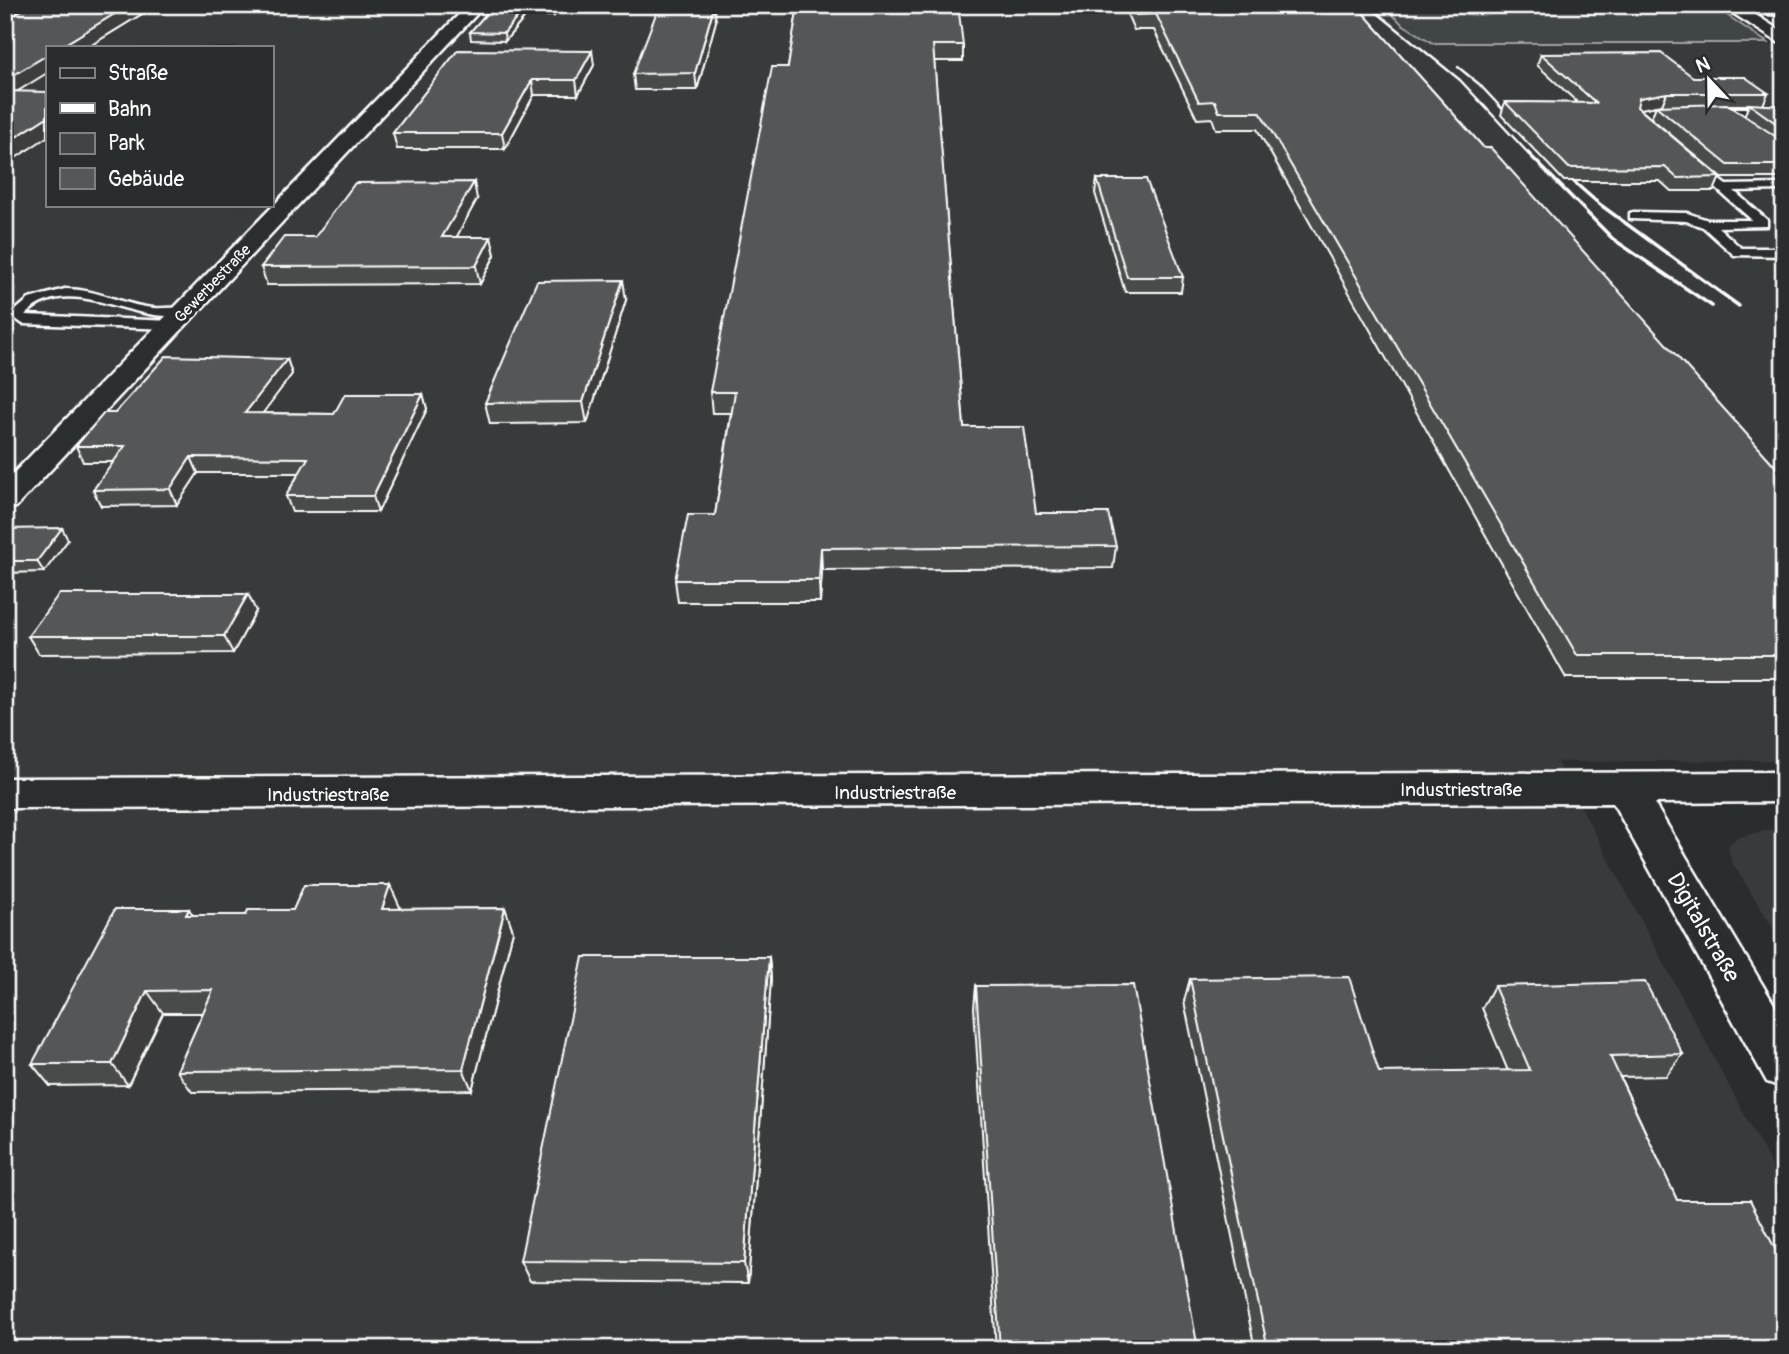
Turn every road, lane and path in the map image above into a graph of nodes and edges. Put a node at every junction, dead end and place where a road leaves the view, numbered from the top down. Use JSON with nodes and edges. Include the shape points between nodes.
{"nodes":[{"id":1,"x":477,"y":5,"type":"edge"},
{"id":2,"x":1731,"y":7,"type":"edge"},
{"id":3,"x":1760,"y":7,"type":"edge"},
{"id":4,"x":1784,"y":12,"type":"edge"},
{"id":5,"x":1784,"y":23,"type":"edge"},
{"id":6,"x":1784,"y":41,"type":"edge"},
{"id":7,"x":1700,"y":111,"type":"edge"},
{"id":8,"x":1725,"y":111,"type":"junction"},
{"id":9,"x":1784,"y":111,"type":"edge"},
{"id":10,"x":1745,"y":125,"type":"edge"},
{"id":11,"x":1691,"y":161,"type":"edge"},
{"id":12,"x":1784,"y":187,"type":"edge"},
{"id":13,"x":1723,"y":188,"type":"junction"},
{"id":14,"x":1634,"y":216,"type":"dead end"},
{"id":15,"x":1707,"y":224,"type":"junction"},
{"id":16,"x":1784,"y":252,"type":"edge"},
{"id":17,"x":178,"y":318,"type":"junction"},
{"id":18,"x":5,"y":500,"type":"edge"},
{"id":19,"x":1624,"y":787,"type":"junction"},
{"id":20,"x":1784,"y":787,"type":"edge"},
{"id":21,"x":5,"y":793,"type":"edge"},
{"id":22,"x":1784,"y":1066,"type":"edge"}],
"edges":[{"from":1,"to":17,"type":"street","name":"Gewerbestraße"},
{"from":2,"to":3,"type":"lane"},
{"from":2,"to":6,"type":"street"},
{"from":3,"to":4,"type":"lane"},
{"from":3,"to":5,"type":"lane"},
{"from":7,"to":8,"type":"lane"},
{"from":8,"to":9,"type":"lane"},
{"from":8,"to":10,"type":"lane"},
{"from":11,"to":13,"type":"lane"},
{"from":12,"to":13,"type":"lane"},
{"from":13,"to":15,"type":"lane","via":[[1763,223]]},
{"from":14,"to":15,"type":"lane","via":[[1687,217]]},
{"from":15,"to":16,"type":"lane","via":[[1738,252]]},
{"from":17,"to":17,"type":"lane","via":[[96,295],[61,294],[40,297],[17,315],[23,320]]},
{"from":17,"to":18,"type":"street","name":"Gewerbestraße"},
{"from":19,"to":20,"type":"street","name":"Industriestraße"},
{"from":19,"to":21,"type":"street","name":"Industriestraße"},
{"from":19,"to":22,"type":"street","name":"Digitalstraße"}]}
